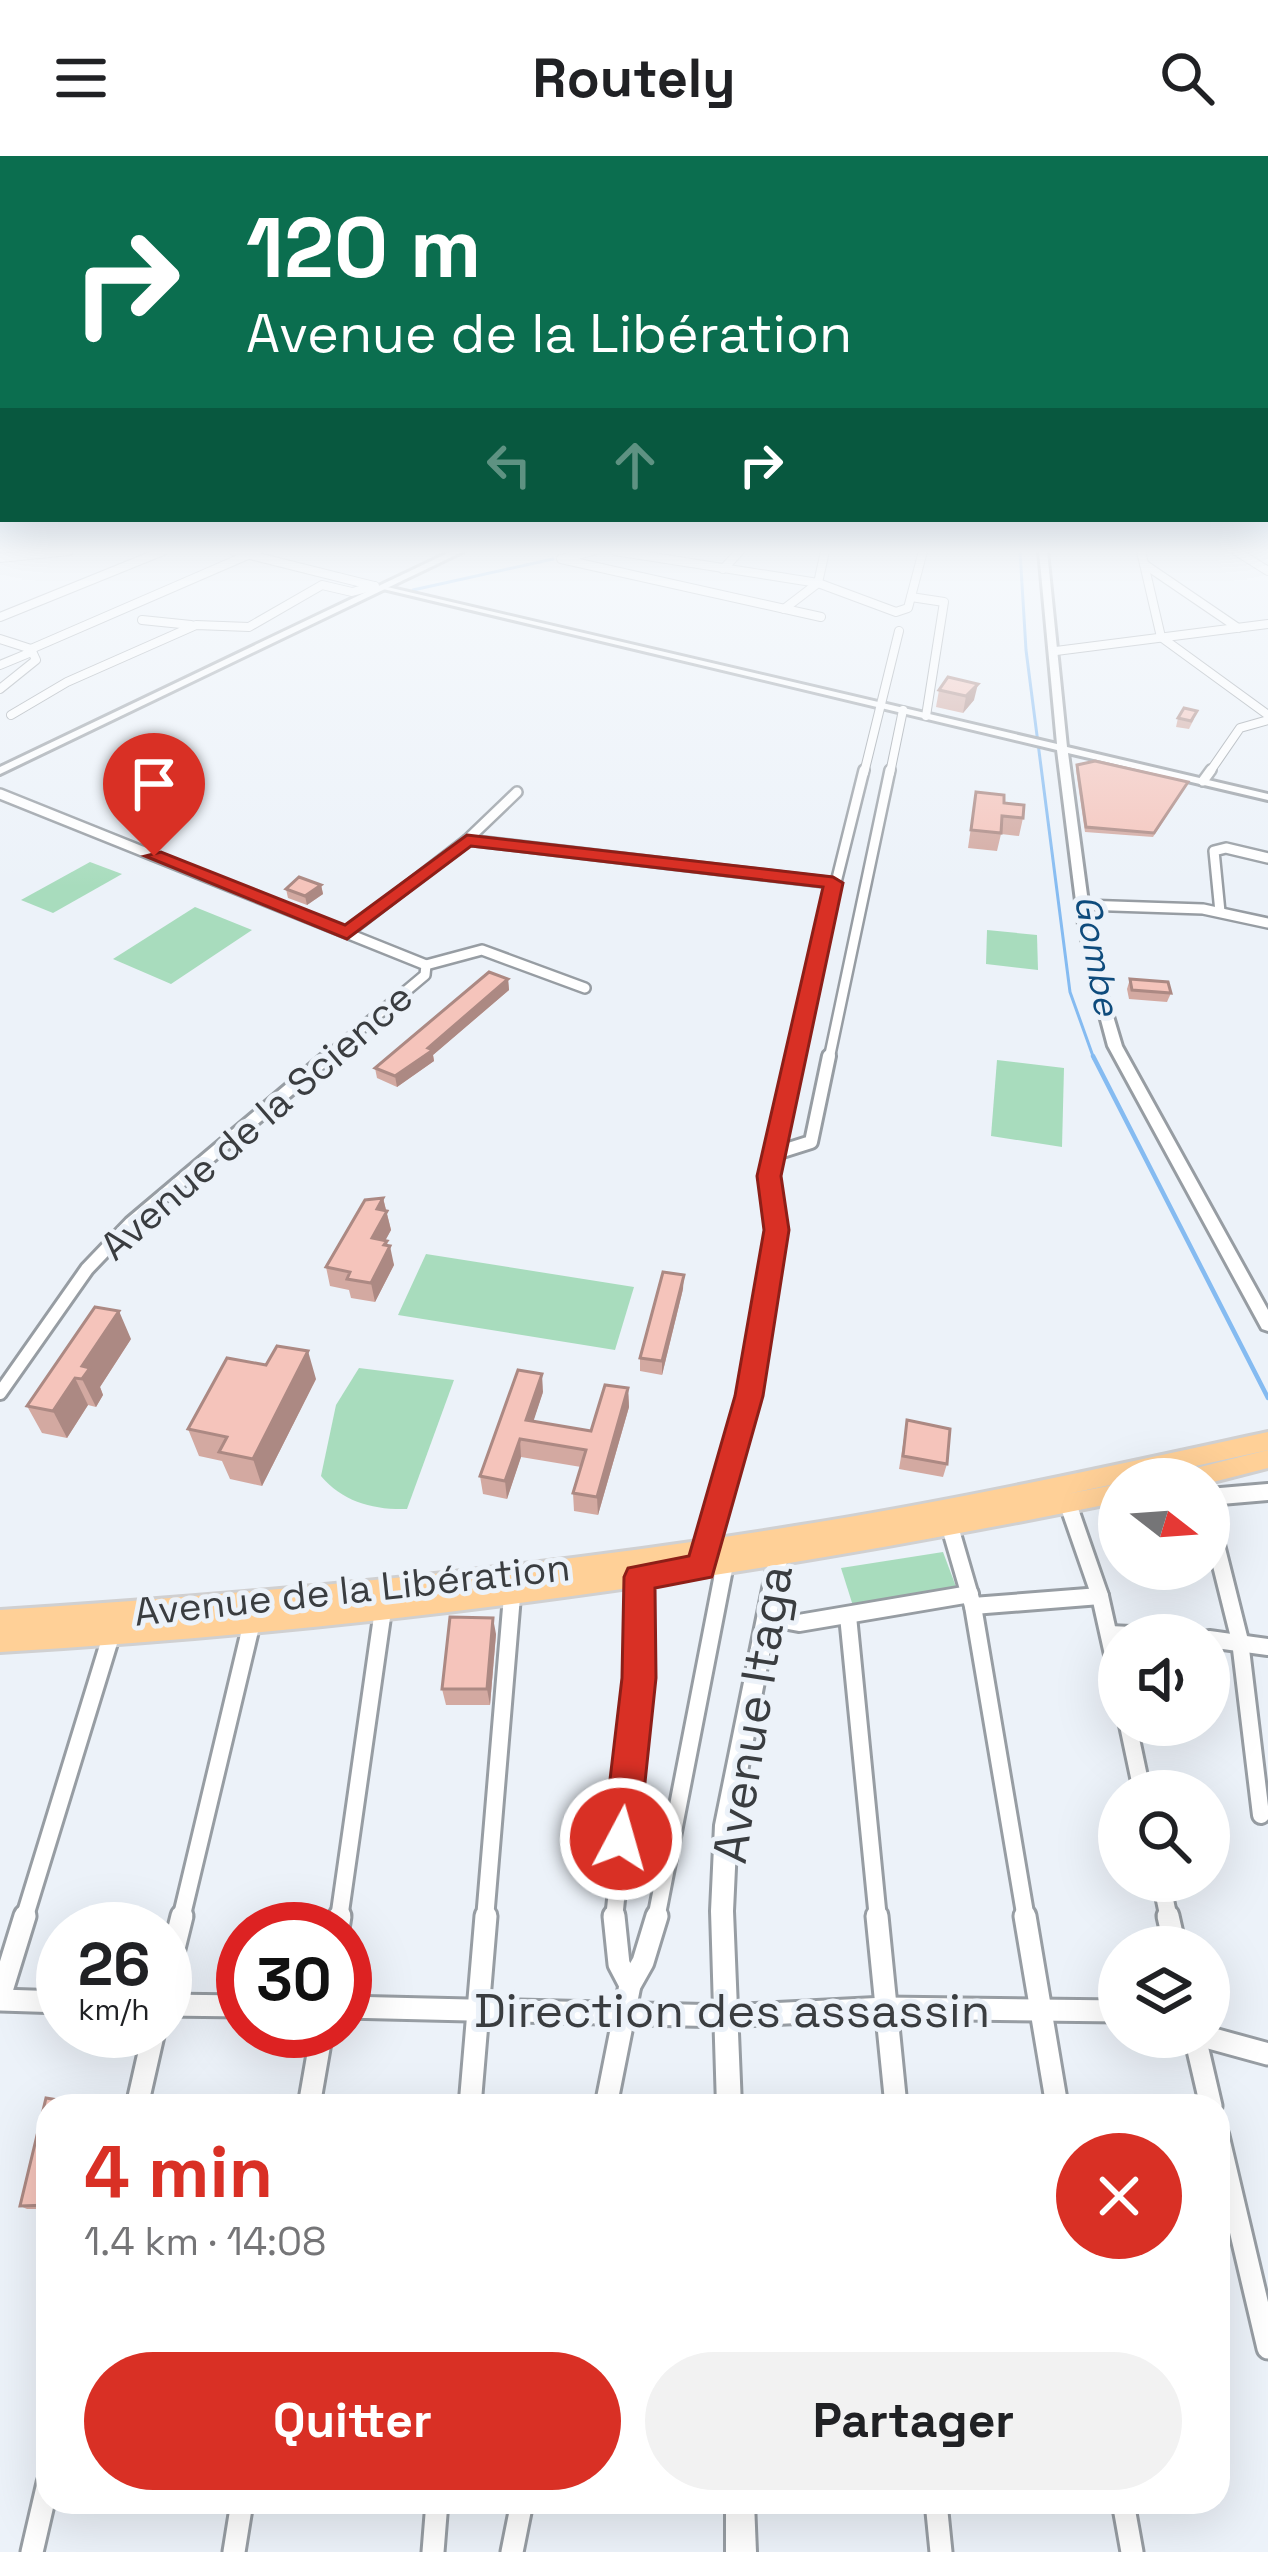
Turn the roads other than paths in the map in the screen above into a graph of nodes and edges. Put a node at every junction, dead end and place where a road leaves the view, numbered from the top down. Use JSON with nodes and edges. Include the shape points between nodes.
{"nodes":[{"id":1,"x":34,"y":663,"type":"edge"},
{"id":2,"x":111,"y":663,"type":"edge"},
{"id":3,"x":223,"y":663,"type":"edge"},
{"id":4,"x":702,"y":663,"type":"edge"},
{"id":5,"x":890,"y":663,"type":"edge"},
{"id":6,"x":934,"y":663,"type":"edge"},
{"id":7,"x":1056,"y":663,"type":"edge"},
{"id":8,"x":1196,"y":663,"type":"edge"},
{"id":9,"x":0,"y":689,"type":"edge"},
{"id":10,"x":878,"y":704,"type":"junction"},
{"id":11,"x":903,"y":710,"type":"junction"},
{"id":12,"x":10,"y":715,"type":"dead end"},
{"id":13,"x":926,"y":716,"type":"junction"},
{"id":14,"x":1268,"y":717,"type":"edge"},
{"id":15,"x":1057,"y":747,"type":"junction"},
{"id":16,"x":0,"y":771,"type":"edge"},
{"id":17,"x":1203,"y":782,"type":"junction"},
{"id":18,"x":518,"y":792,"type":"dead end"},
{"id":19,"x":0,"y":794,"type":"edge"},
{"id":20,"x":1268,"y":797,"type":"edge"},
{"id":21,"x":467,"y":840,"type":"junction"},
{"id":22,"x":1268,"y":858,"type":"edge"},
{"id":23,"x":833,"y":883,"type":"junction"},
{"id":24,"x":1083,"y":904,"type":"junction"},
{"id":25,"x":1220,"y":911,"type":"junction"},
{"id":26,"x":1268,"y":922,"type":"edge"},
{"id":27,"x":347,"y":933,"type":"junction"},
{"id":28,"x":426,"y":965,"type":"junction"},
{"id":29,"x":586,"y":988,"type":"dead end"},
{"id":30,"x":773,"y":1154,"type":"junction"},
{"id":31,"x":1268,"y":1325,"type":"edge"},
{"id":32,"x":0,"y":1393,"type":"edge"},
{"id":33,"x":1268,"y":1441,"type":"edge"},
{"id":34,"x":1268,"y":1460,"type":"edge"},
{"id":35,"x":1230,"y":1469,"type":"edge"},
{"id":36,"x":1268,"y":1492,"type":"edge"},
{"id":37,"x":1230,"y":1495,"type":"edge"},
{"id":38,"x":1098,"y":1498,"type":"edge"},
{"id":39,"x":1068,"y":1504,"type":"junction"},
{"id":40,"x":950,"y":1527,"type":"junction"},
{"id":41,"x":780,"y":1547,"type":"junction"},
{"id":42,"x":710,"y":1560,"type":"junction"},
{"id":43,"x":639,"y":1577,"type":"junction"},
{"id":44,"x":1227,"y":1590,"type":"edge"},
{"id":45,"x":512,"y":1596,"type":"junction"},
{"id":46,"x":1100,"y":1596,"type":"junction"},
{"id":47,"x":384,"y":1600,"type":"junction"},
{"id":48,"x":971,"y":1600,"type":"junction"},
{"id":49,"x":1104,"y":1614,"type":"edge"},
{"id":50,"x":848,"y":1616,"type":"junction"},
{"id":51,"x":767,"y":1617,"type":"junction"},
{"id":52,"x":0,"y":1621,"type":"edge"},
{"id":53,"x":252,"y":1622,"type":"junction"},
{"id":54,"x":111,"y":1636,"type":"junction"},
{"id":55,"x":1230,"y":1640,"type":"edge"},
{"id":56,"x":0,"y":1641,"type":"edge"},
{"id":57,"x":1240,"y":1641,"type":"junction"},
{"id":58,"x":1268,"y":1647,"type":"edge"},
{"id":59,"x":1261,"y":1815,"type":"dead end"},
{"id":60,"x":185,"y":1902,"type":"edge"},
{"id":61,"x":342,"y":1902,"type":"edge"},
{"id":62,"x":630,"y":1985,"type":"junction"},
{"id":63,"x":0,"y":1998,"type":"edge"},
{"id":64,"x":36,"y":2000,"type":"edge"},
{"id":65,"x":372,"y":2008,"type":"edge"},
{"id":66,"x":886,"y":2008,"type":"junction"},
{"id":67,"x":1041,"y":2010,"type":"junction"},
{"id":68,"x":1098,"y":2011,"type":"edge"},
{"id":69,"x":478,"y":2012,"type":"junction"},
{"id":70,"x":626,"y":2015,"type":"junction"},
{"id":71,"x":726,"y":2016,"type":"junction"},
{"id":72,"x":1230,"y":2043,"type":"edge"},
{"id":73,"x":1268,"y":2054,"type":"edge"},
{"id":74,"x":148,"y":2058,"type":"edge"},
{"id":75,"x":317,"y":2058,"type":"edge"},
{"id":76,"x":1200,"y":2058,"type":"edge"},
{"id":77,"x":139,"y":2094,"type":"edge"},
{"id":78,"x":311,"y":2094,"type":"edge"},
{"id":79,"x":471,"y":2094,"type":"edge"},
{"id":80,"x":609,"y":2094,"type":"edge"},
{"id":81,"x":729,"y":2094,"type":"edge"},
{"id":82,"x":895,"y":2094,"type":"edge"},
{"id":83,"x":1055,"y":2094,"type":"edge"},
{"id":84,"x":1208,"y":2094,"type":"edge"},
{"id":85,"x":1230,"y":2187,"type":"edge"},
{"id":86,"x":1268,"y":2348,"type":"edge"},
{"id":87,"x":41,"y":2514,"type":"edge"},
{"id":88,"x":240,"y":2514,"type":"edge"},
{"id":89,"x":436,"y":2514,"type":"edge"},
{"id":90,"x":520,"y":2514,"type":"edge"},
{"id":91,"x":740,"y":2514,"type":"edge"},
{"id":92,"x":937,"y":2514,"type":"edge"},
{"id":93,"x":1125,"y":2514,"type":"edge"},
{"id":94,"x":32,"y":2552,"type":"edge"},
{"id":95,"x":234,"y":2552,"type":"edge"},
{"id":96,"x":433,"y":2552,"type":"edge"},
{"id":97,"x":512,"y":2552,"type":"edge"},
{"id":98,"x":741,"y":2552,"type":"edge"},
{"id":99,"x":941,"y":2552,"type":"edge"},
{"id":100,"x":1132,"y":2552,"type":"edge"}],
"edges":[{"from":1,"to":9,"type":"street"},
{"from":2,"to":12,"type":"street"},
{"from":3,"to":16,"type":"main road"},
{"from":4,"to":10,"type":"street"},
{"from":5,"to":10,"type":"street"},
{"from":6,"to":13,"type":"street"},
{"from":7,"to":15,"type":"street"},
{"from":8,"to":14,"type":"street"},
{"from":10,"to":11,"type":"street"},
{"from":10,"to":23,"type":"street"},
{"from":11,"to":13,"type":"street"},
{"from":11,"to":30,"type":"street","via":[[811,1142]]},
{"from":13,"to":15,"type":"street"},
{"from":14,"to":17,"type":"street","via":[[1240,728]]},
{"from":15,"to":17,"type":"street"},
{"from":15,"to":24,"type":"street"},
{"from":17,"to":20,"type":"street"},
{"from":18,"to":21,"type":"street"},
{"from":19,"to":27,"type":"street","name":"Avenue de la Science"},
{"from":21,"to":23,"type":"street"},
{"from":21,"to":27,"type":"street"},
{"from":22,"to":25,"type":"street","via":[[1217,848]]},
{"from":23,"to":30,"type":"street"},
{"from":24,"to":25,"type":"street"},
{"from":24,"to":31,"type":"street","via":[[1115,1046]]},
{"from":25,"to":26,"type":"street"},
{"from":27,"to":28,"type":"street","name":"Avenue de la Science"},
{"from":28,"to":29,"type":"street","name":"Avenue de la Science","via":[[482,950]]},
{"from":28,"to":32,"type":"street","name":"Avenue de la Science","via":[[425,975],[107,1246]]},
{"from":30,"to":42,"type":"street","via":[[777,1230]]},
{"from":33,"to":41,"type":"main road","name":"Avenue de la Libération"},
{"from":34,"to":35,"type":"main road"},
{"from":36,"to":37,"type":"street"},
{"from":38,"to":39,"type":"main road","name":"Avenue de la Libération"},
{"from":39,"to":40,"type":"main road","name":"Avenue de la Libération"},
{"from":39,"to":46,"type":"street"},
{"from":40,"to":41,"type":"main road","name":"Avenue de la Libération"},
{"from":40,"to":48,"type":"street"},
{"from":41,"to":42,"type":"main road","name":"Avenue de la Libération"},
{"from":41,"to":51,"type":"street","name":"Avenue Itaga"},
{"from":42,"to":43,"type":"main road","name":"Avenue de la Libération"},
{"from":42,"to":47,"type":"main road","name":"Avenue de la Libération"},
{"from":42,"to":62,"type":"street","via":[[657,1915]]},
{"from":43,"to":45,"type":"main road","name":"Avenue de la Libération"},
{"from":43,"to":62,"type":"street","via":[[639,1678],[613,1911],[616,1951]]},
{"from":44,"to":57,"type":"street"},
{"from":45,"to":47,"type":"main road","name":"Avenue de la Libération"},
{"from":45,"to":69,"type":"street"},
{"from":46,"to":48,"type":"street"},
{"from":46,"to":49,"type":"street"},
{"from":47,"to":52,"type":"main road","name":"Avenue de la Libération"},
{"from":47,"to":53,"type":"main road","name":"Avenue de la Libération"},
{"from":47,"to":61,"type":"street"},
{"from":48,"to":50,"type":"street"},
{"from":48,"to":67,"type":"street"},
{"from":50,"to":51,"type":"street","via":[[799,1623]]},
{"from":50,"to":66,"type":"street"},
{"from":51,"to":71,"type":"street","name":"Avenue Itaga","via":[[726,1825]]},
{"from":53,"to":54,"type":"main road","name":"Avenue de la Libération"},
{"from":53,"to":60,"type":"street"},
{"from":54,"to":56,"type":"main road","name":"Avenue de la Libération"},
{"from":54,"to":63,"type":"street"},
{"from":55,"to":57,"type":"street"},
{"from":57,"to":58,"type":"street"},
{"from":57,"to":59,"type":"street"},
{"from":62,"to":70,"type":"street"},
{"from":63,"to":64,"type":"street"},
{"from":65,"to":69,"type":"street","name":"Direction des assassin"},
{"from":66,"to":67,"type":"street","name":"Direction des assassin"},
{"from":66,"to":71,"type":"street","name":"Direction des assassin"},
{"from":66,"to":82,"type":"street"},
{"from":67,"to":68,"type":"street","name":"Direction des assassin"},
{"from":67,"to":83,"type":"street"},
{"from":69,"to":70,"type":"street","name":"Direction des assassin"},
{"from":69,"to":79,"type":"street"},
{"from":70,"to":71,"type":"street","name":"Direction des assassin"},
{"from":70,"to":80,"type":"street"},
{"from":71,"to":81,"type":"street","name":"Avenue Itaga"},
{"from":72,"to":73,"type":"street"},
{"from":74,"to":77,"type":"street"},
{"from":75,"to":78,"type":"street"},
{"from":76,"to":84,"type":"street"},
{"from":85,"to":86,"type":"street"},
{"from":87,"to":94,"type":"street"},
{"from":88,"to":95,"type":"street"},
{"from":89,"to":96,"type":"street"},
{"from":90,"to":97,"type":"street"},
{"from":91,"to":98,"type":"street"},
{"from":92,"to":99,"type":"street"},
{"from":93,"to":100,"type":"street"}]}
